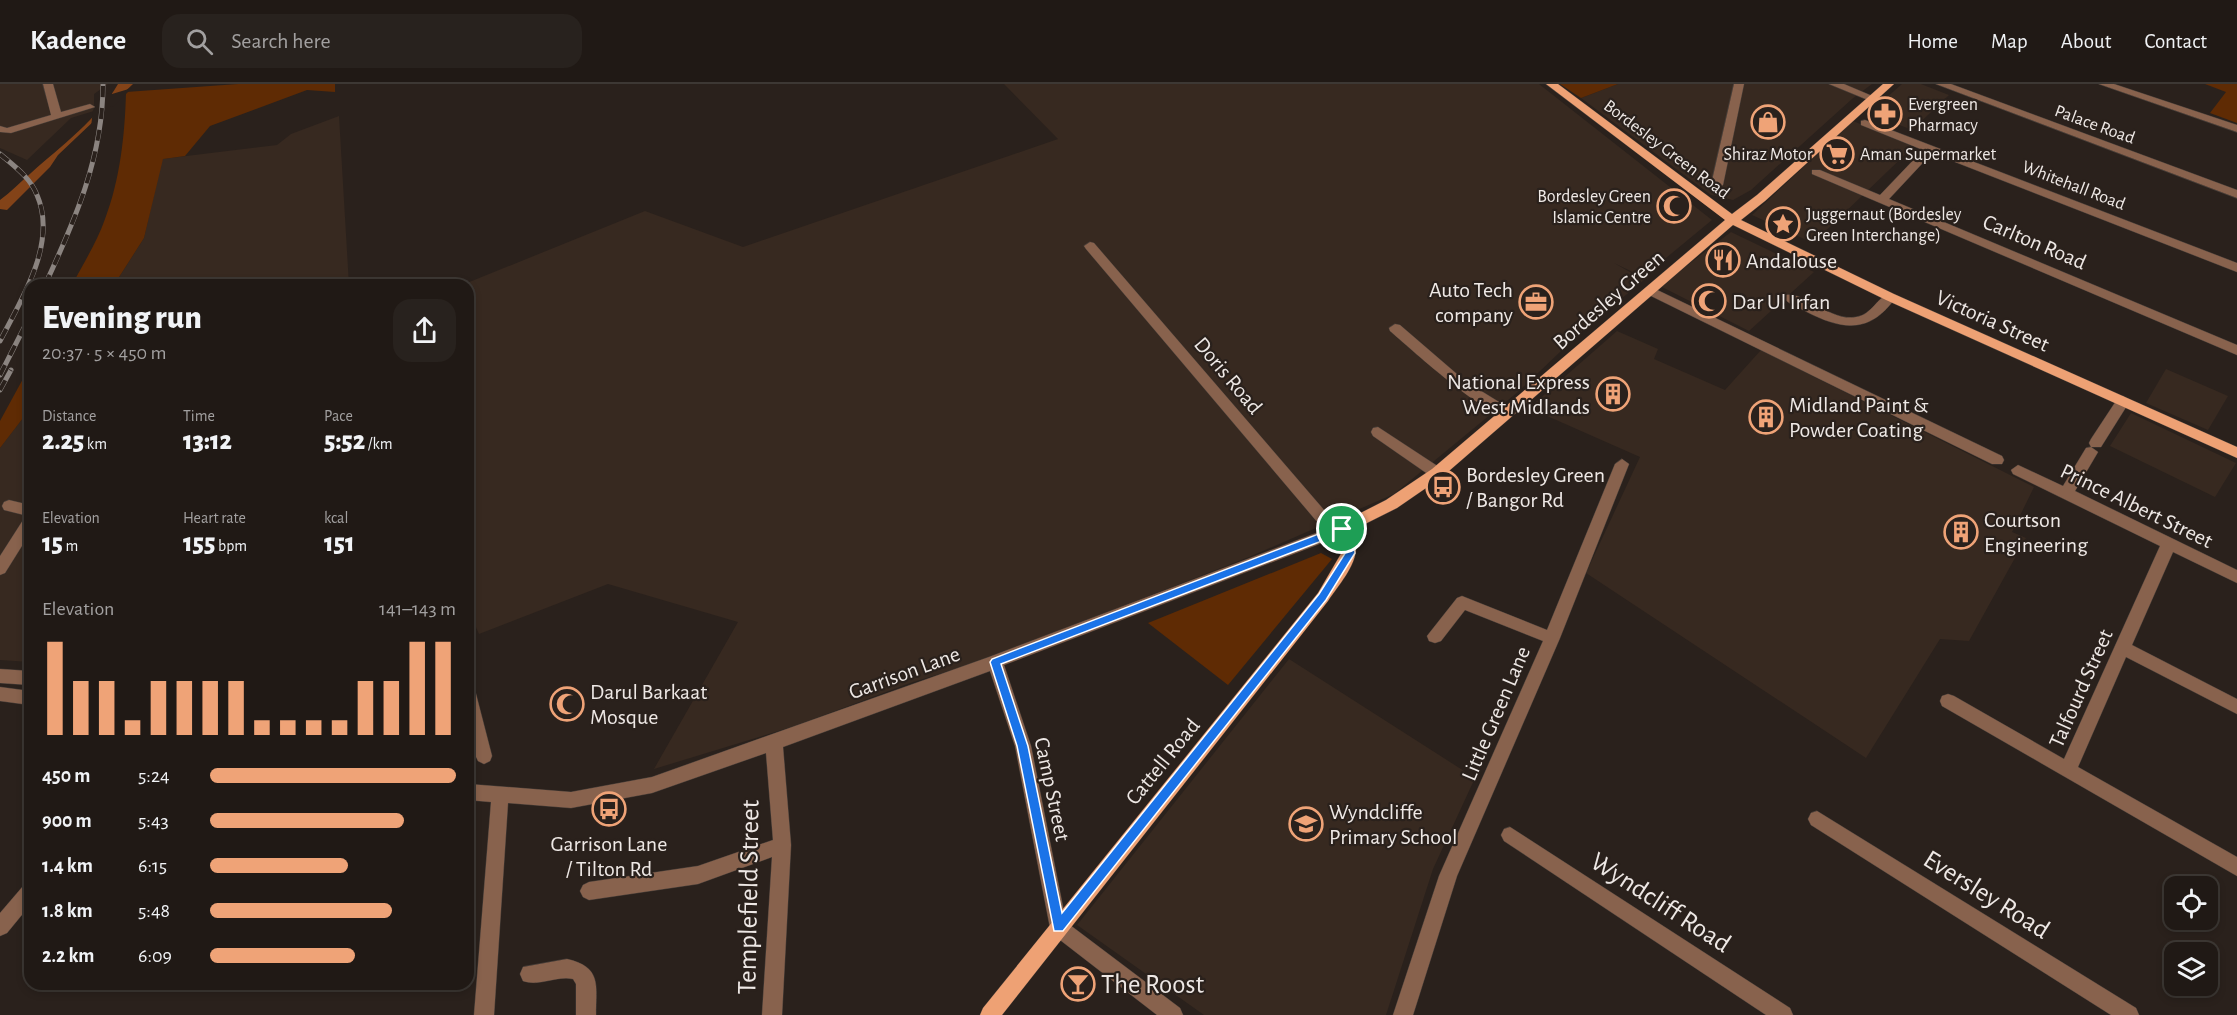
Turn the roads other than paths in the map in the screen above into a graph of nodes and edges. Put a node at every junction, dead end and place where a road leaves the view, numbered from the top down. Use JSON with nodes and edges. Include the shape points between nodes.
{"nodes":[{"id":1,"x":48,"y":84,"type":"edge"},
{"id":2,"x":1551,"y":84,"type":"edge"},
{"id":3,"x":1739,"y":84,"type":"edge"},
{"id":4,"x":1834,"y":84,"type":"edge"},
{"id":5,"x":1889,"y":84,"type":"edge"},
{"id":6,"x":1941,"y":84,"type":"edge"},
{"id":7,"x":2104,"y":84,"type":"edge"},
{"id":8,"x":1872,"y":98,"type":"junction"},
{"id":9,"x":90,"y":107,"type":"dead end"},
{"id":10,"x":57,"y":117,"type":"junction"},
{"id":11,"x":1865,"y":123,"type":"dead end"},
{"id":12,"x":2237,"y":129,"type":"edge"},
{"id":13,"x":2,"y":131,"type":"edge"},
{"id":14,"x":1932,"y":148,"type":"junction"},
{"id":15,"x":1816,"y":172,"type":"dead end"},
{"id":16,"x":1717,"y":185,"type":"dead end"},
{"id":17,"x":2237,"y":194,"type":"edge"},
{"id":18,"x":1882,"y":200,"type":"junction"},
{"id":19,"x":1734,"y":221,"type":"junction"},
{"id":20,"x":1090,"y":246,"type":"dead end"},
{"id":21,"x":2237,"y":268,"type":"edge"},
{"id":22,"x":1651,"y":291,"type":"junction"},
{"id":23,"x":1890,"y":297,"type":"junction"},
{"id":24,"x":1790,"y":298,"type":"dead end"},
{"id":25,"x":1395,"y":328,"type":"dead end"},
{"id":26,"x":2237,"y":350,"type":"edge"},
{"id":27,"x":2123,"y":401,"type":"junction"},
{"id":28,"x":1507,"y":413,"type":"junction"},
{"id":29,"x":1378,"y":432,"type":"dead end"},
{"id":30,"x":2237,"y":453,"type":"edge"},
{"id":31,"x":1997,"y":460,"type":"dead end"},
{"id":32,"x":1622,"y":464,"type":"dead end"},
{"id":33,"x":2018,"y":470,"type":"dead end"},
{"id":34,"x":1437,"y":472,"type":"junction"},
{"id":35,"x":2066,"y":493,"type":"junction"},
{"id":36,"x":9,"y":506,"type":"dead end"},
{"id":37,"x":24,"y":510,"type":"edge"},
{"id":38,"x":24,"y":531,"type":"edge"},
{"id":39,"x":1339,"y":531,"type":"junction"},
{"id":40,"x":2169,"y":544,"type":"junction"},
{"id":41,"x":0,"y":569,"type":"edge"},
{"id":42,"x":2237,"y":577,"type":"edge"},
{"id":43,"x":1435,"y":636,"type":"dead end"},
{"id":44,"x":1552,"y":638,"type":"junction"},
{"id":45,"x":2123,"y":648,"type":"junction"},
{"id":46,"x":995,"y":662,"type":"junction"},
{"id":47,"x":0,"y":676,"type":"edge"},
{"id":48,"x":24,"y":678,"type":"edge"},
{"id":49,"x":0,"y":694,"type":"edge"},
{"id":50,"x":24,"y":697,"type":"edge"},
{"id":51,"x":1948,"y":701,"type":"dead end"},
{"id":52,"x":2237,"y":707,"type":"edge"},
{"id":53,"x":474,"y":717,"type":"edge"},
{"id":54,"x":774,"y":744,"type":"junction"},
{"id":55,"x":484,"y":756,"type":"dead end"},
{"id":56,"x":2068,"y":770,"type":"junction"},
{"id":57,"x":474,"y":793,"type":"edge"},
{"id":58,"x":500,"y":795,"type":"junction"},
{"id":59,"x":1817,"y":819,"type":"dead end"},
{"id":60,"x":1510,"y":835,"type":"dead end"},
{"id":61,"x":782,"y":845,"type":"junction"},
{"id":62,"x":2237,"y":867,"type":"edge"},
{"id":63,"x":589,"y":891,"type":"dead end"},
{"id":64,"x":24,"y":898,"type":"edge"},
{"id":65,"x":0,"y":927,"type":"edge"},
{"id":66,"x":1058,"y":927,"type":"junction"},
{"id":67,"x":530,"y":974,"type":"dead end"},
{"id":68,"x":484,"y":1015,"type":"edge"},
{"id":69,"x":586,"y":1015,"type":"edge"},
{"id":70,"x":772,"y":1015,"type":"edge"},
{"id":71,"x":990,"y":1015,"type":"edge"},
{"id":72,"x":1173,"y":1015,"type":"edge"},
{"id":73,"x":1403,"y":1015,"type":"edge"},
{"id":74,"x":1782,"y":1015,"type":"edge"},
{"id":75,"x":2129,"y":1015,"type":"edge"}],
"edges":[{"from":1,"to":10,"type":"street"},
{"from":2,"to":19,"type":"main road","name":"Bordesley Green Road"},
{"from":3,"to":16,"type":"street"},
{"from":4,"to":8,"type":"street"},
{"from":5,"to":8,"type":"main road","name":"Bordesley Green"},
{"from":6,"to":17,"type":"street","name":"Palace Road"},
{"from":7,"to":12,"type":"street"},
{"from":8,"to":19,"type":"main road","name":"Bordesley Green"},
{"from":9,"to":10,"type":"street"},
{"from":10,"to":13,"type":"street"},
{"from":11,"to":14,"type":"street","name":"Whitehall Road"},
{"from":14,"to":18,"type":"street"},
{"from":14,"to":21,"type":"street","name":"Whitehall Road"},
{"from":15,"to":18,"type":"street","name":"Carlton Road"},
{"from":18,"to":26,"type":"street","name":"Carlton Road"},
{"from":19,"to":22,"type":"main road","name":"Bordesley Green"},
{"from":19,"to":23,"type":"main road","name":"Victoria Street"},
{"from":20,"to":39,"type":"street","name":"Doris Road"},
{"from":22,"to":28,"type":"main road","name":"Bordesley Green"},
{"from":22,"to":31,"type":"street"},
{"from":23,"to":24,"type":"street","via":[[1872,316],[1858,322],[1841,322]]},
{"from":23,"to":27,"type":"main road","name":"Victoria Street"},
{"from":25,"to":28,"type":"street","via":[[1460,384]]},
{"from":27,"to":30,"type":"main road","name":"Victoria Street"},
{"from":27,"to":35,"type":"street"},
{"from":28,"to":34,"type":"main road","name":"Bordesley Green"},
{"from":29,"to":34,"type":"street"},
{"from":32,"to":44,"type":"street","name":"Little Green Lane"},
{"from":33,"to":35,"type":"street","name":"Prince Albert Street"},
{"from":34,"to":39,"type":"main road","name":"Bordesley Green","via":[[1384,510]]},
{"from":35,"to":40,"type":"street","name":"Prince Albert Street"},
{"from":36,"to":37,"type":"street"},
{"from":38,"to":41,"type":"street"},
{"from":39,"to":46,"type":"street","name":"Garrison Lane"},
{"from":39,"to":66,"type":"main road","name":"Cattell Road","via":[[1349,540],[1350,553],[1323,597]]},
{"from":40,"to":42,"type":"street","name":"Prince Albert Street"},
{"from":40,"to":45,"type":"street","name":"Talfourd Street"},
{"from":43,"to":44,"type":"street","via":[[1462,602]]},
{"from":44,"to":73,"type":"street","name":"Little Green Lane","via":[[1448,876]]},
{"from":45,"to":52,"type":"street"},
{"from":45,"to":56,"type":"street","name":"Talfourd Street"},
{"from":46,"to":54,"type":"street","name":"Garrison Lane"},
{"from":46,"to":66,"type":"street","name":"Camp Street","via":[[1023,746]]},
{"from":47,"to":48,"type":"street"},
{"from":49,"to":50,"type":"street"},
{"from":51,"to":56,"type":"street"},
{"from":53,"to":55,"type":"street"},
{"from":54,"to":58,"type":"street","name":"Garrison Lane","via":[[652,785],[616,793],[571,800]]},
{"from":54,"to":61,"type":"street","name":"Templefield Street"},
{"from":56,"to":62,"type":"street","name":"Talfourd Street"},
{"from":57,"to":58,"type":"street","name":"Garrison Lane"},
{"from":58,"to":68,"type":"street"},
{"from":59,"to":75,"type":"street","name":"Eversley Road"},
{"from":60,"to":74,"type":"street","name":"Wyndcliff Road"},
{"from":61,"to":63,"type":"street","via":[[698,875]]},
{"from":61,"to":70,"type":"street","name":"Templefield Street"},
{"from":64,"to":65,"type":"street"},
{"from":66,"to":71,"type":"main road","name":"Cattell Road"},
{"from":66,"to":72,"type":"street"},
{"from":67,"to":69,"type":"street","via":[[567,968],[579,971],[586,981]]}]}
